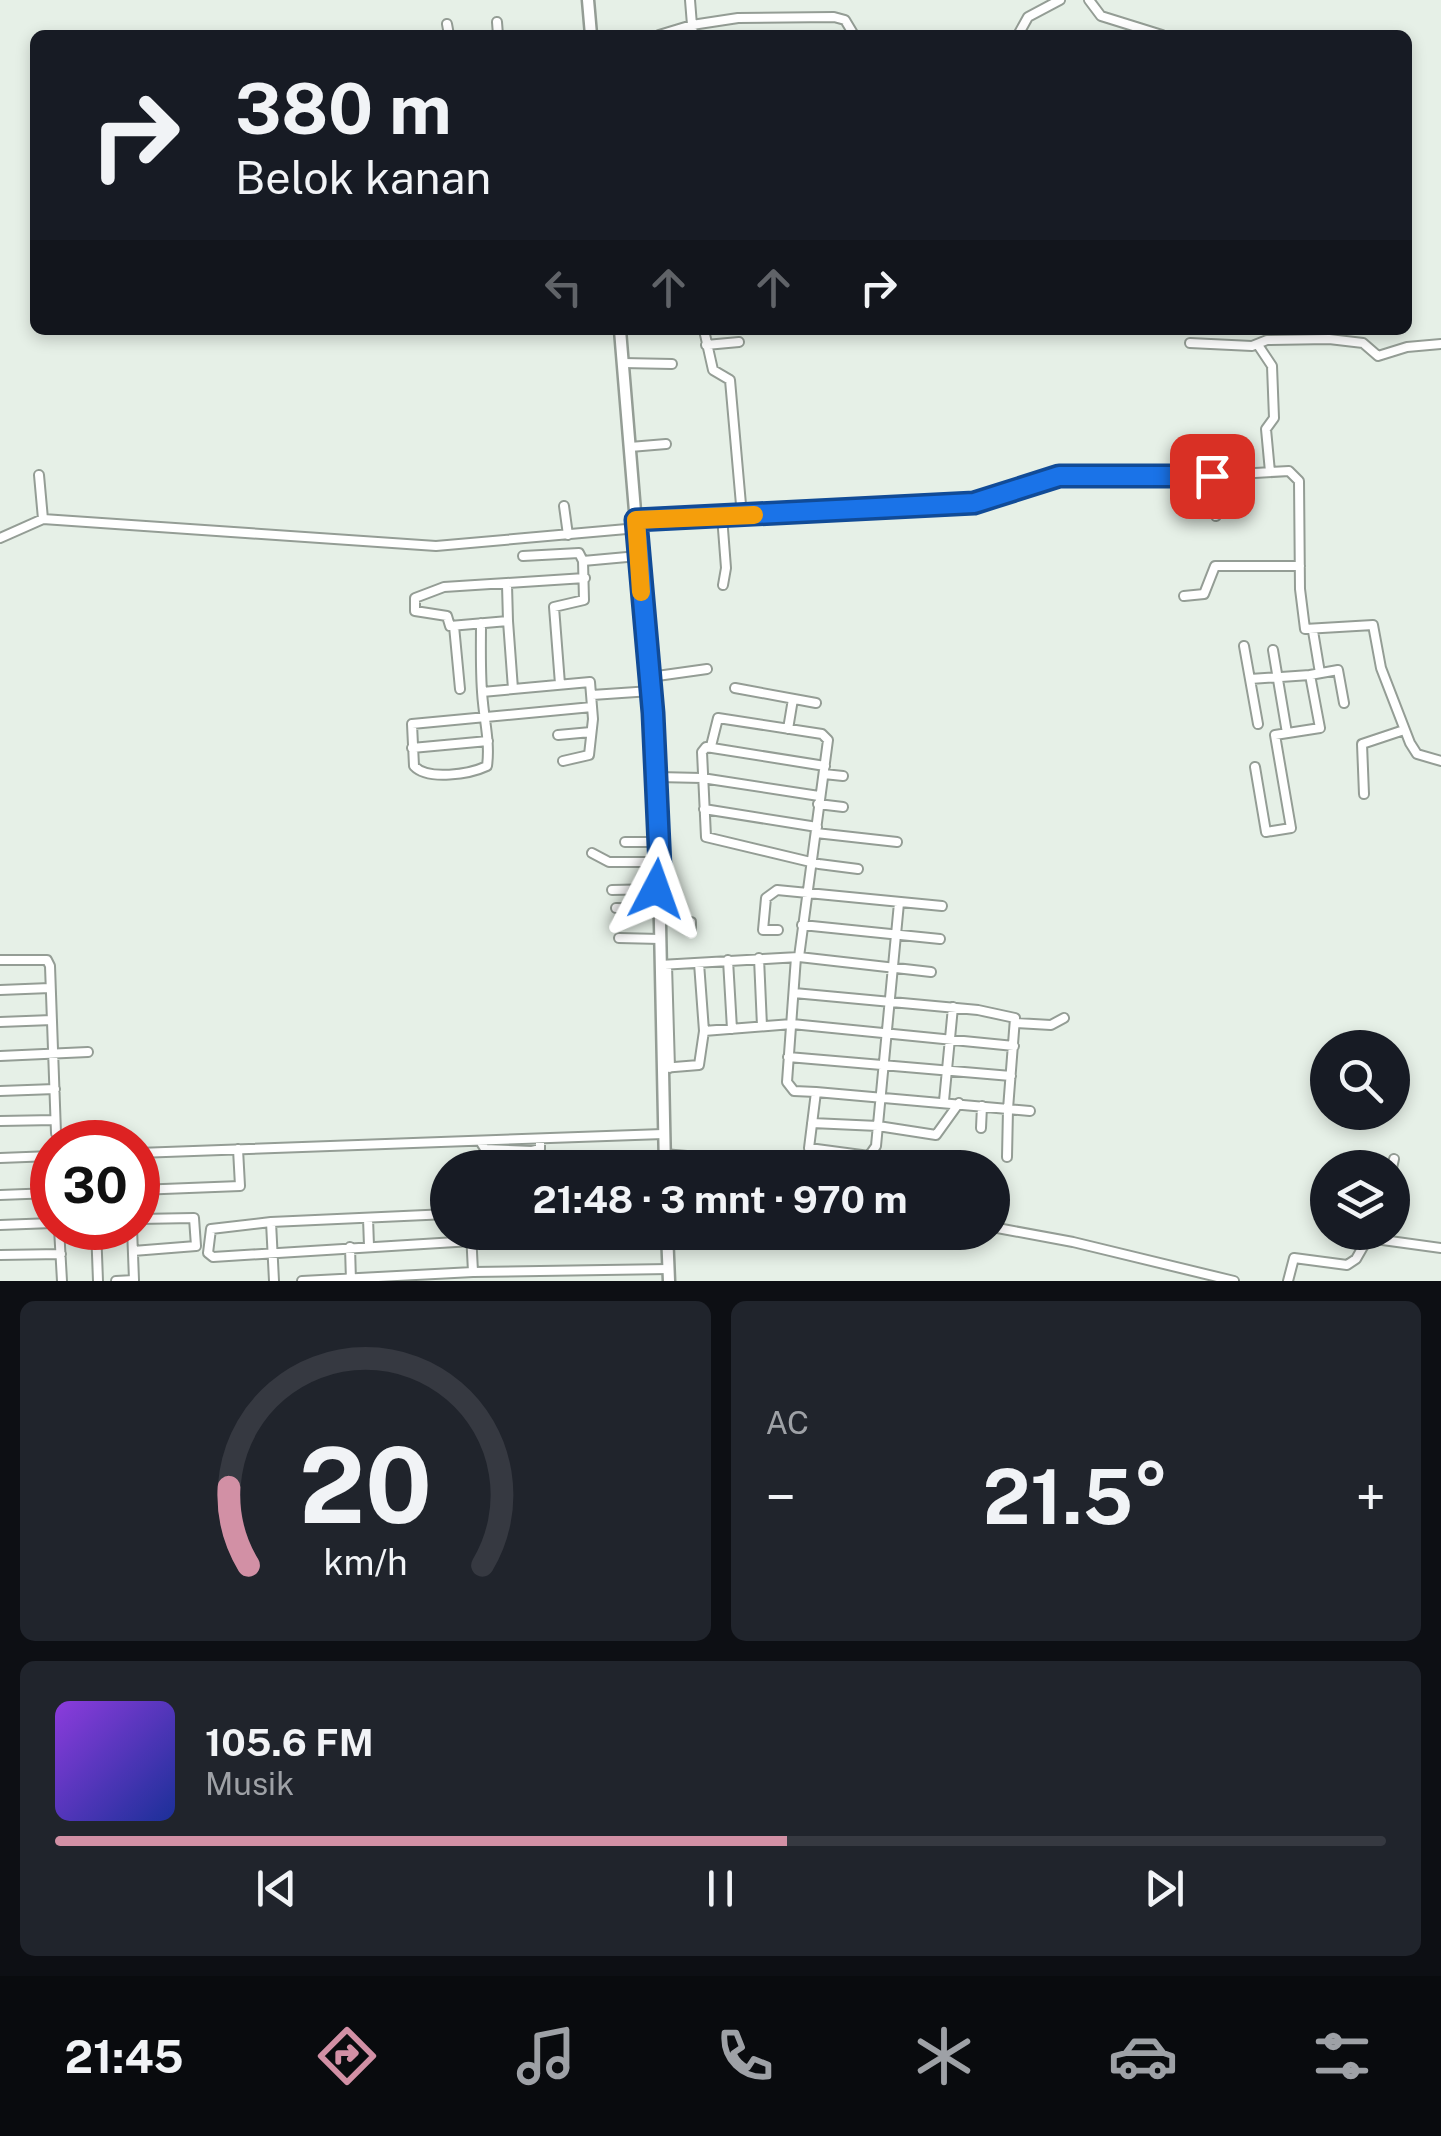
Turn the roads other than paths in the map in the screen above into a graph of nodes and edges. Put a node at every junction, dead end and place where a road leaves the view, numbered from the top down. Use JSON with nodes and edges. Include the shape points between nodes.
{"nodes":[{"id":1,"x":588,"y":0,"type":"edge"},
{"id":2,"x":690,"y":0,"type":"edge"},
{"id":3,"x":1060,"y":0,"type":"edge"},
{"id":4,"x":1089,"y":0,"type":"edge"},
{"id":5,"x":497,"y":22,"type":"dead end"},
{"id":6,"x":447,"y":24,"type":"dead end"},
{"id":7,"x":448,"y":30,"type":"edge"},
{"id":8,"x":498,"y":30,"type":"edge"},
{"id":9,"x":591,"y":30,"type":"edge"},
{"id":10,"x":693,"y":30,"type":"edge"},
{"id":11,"x":851,"y":30,"type":"edge"},
{"id":12,"x":1021,"y":30,"type":"edge"},
{"id":13,"x":1146,"y":30,"type":"edge"},
{"id":14,"x":621,"y":335,"type":"edge"},
{"id":15,"x":705,"y":335,"type":"edge"},
{"id":16,"x":1355,"y":335,"type":"edge"},
{"id":17,"x":739,"y":342,"type":"dead end"},
{"id":18,"x":1354,"y":342,"type":"junction"},
{"id":19,"x":1190,"y":343,"type":"dead end"},
{"id":20,"x":1441,"y":344,"type":"edge"},
{"id":21,"x":706,"y":345,"type":"junction"},
{"id":22,"x":1258,"y":345,"type":"junction"},
{"id":23,"x":624,"y":364,"type":"junction"},
{"id":24,"x":672,"y":364,"type":"dead end"},
{"id":25,"x":666,"y":444,"type":"dead end"},
{"id":26,"x":630,"y":447,"type":"junction"},
{"id":27,"x":1270,"y":472,"type":"junction"},
{"id":28,"x":39,"y":476,"type":"dead end"},
{"id":29,"x":1212,"y":476,"type":"junction"},
{"id":30,"x":564,"y":506,"type":"dead end"},
{"id":31,"x":722,"y":516,"type":"junction"},
{"id":32,"x":742,"y":516,"type":"junction"},
{"id":33,"x":1216,"y":516,"type":"dead end"},
{"id":34,"x":43,"y":519,"type":"junction"},
{"id":35,"x":637,"y":524,"type":"junction"},
{"id":36,"x":568,"y":536,"type":"junction"},
{"id":37,"x":0,"y":538,"type":"edge"},
{"id":38,"x":522,"y":556,"type":"dead end"},
{"id":39,"x":638,"y":556,"type":"junction"},
{"id":40,"x":583,"y":561,"type":"junction"},
{"id":41,"x":1300,"y":566,"type":"junction"},
{"id":42,"x":585,"y":578,"type":"junction"},
{"id":43,"x":507,"y":585,"type":"junction"},
{"id":44,"x":723,"y":585,"type":"dead end"},
{"id":45,"x":1184,"y":596,"type":"dead end"},
{"id":46,"x":508,"y":621,"type":"junction"},
{"id":47,"x":481,"y":624,"type":"junction"},
{"id":48,"x":454,"y":626,"type":"junction"},
{"id":49,"x":1313,"y":631,"type":"junction"},
{"id":50,"x":1244,"y":646,"type":"dead end"},
{"id":51,"x":1272,"y":650,"type":"dead end"},
{"id":52,"x":707,"y":669,"type":"dead end"},
{"id":53,"x":1320,"y":673,"type":"junction"},
{"id":54,"x":1310,"y":676,"type":"junction"},
{"id":55,"x":650,"y":677,"type":"junction"},
{"id":56,"x":1277,"y":677,"type":"junction"},
{"id":57,"x":1250,"y":679,"type":"junction"},
{"id":58,"x":560,"y":684,"type":"junction"},
{"id":59,"x":735,"y":688,"type":"dead end"},
{"id":60,"x":460,"y":689,"type":"dead end"},
{"id":61,"x":514,"y":689,"type":"junction"},
{"id":62,"x":651,"y":691,"type":"junction"},
{"id":63,"x":482,"y":692,"type":"junction"},
{"id":64,"x":592,"y":695,"type":"junction"},
{"id":65,"x":793,"y":699,"type":"junction"},
{"id":66,"x":1344,"y":702,"type":"dead end"},
{"id":67,"x":816,"y":703,"type":"dead end"},
{"id":68,"x":592,"y":707,"type":"junction"},
{"id":69,"x":485,"y":718,"type":"junction"},
{"id":70,"x":1258,"y":724,"type":"dead end"},
{"id":71,"x":788,"y":729,"type":"junction"},
{"id":72,"x":1404,"y":730,"type":"junction"},
{"id":73,"x":591,"y":732,"type":"junction"},
{"id":74,"x":1286,"y":733,"type":"junction"},
{"id":75,"x":558,"y":735,"type":"dead end"},
{"id":76,"x":488,"y":742,"type":"junction"},
{"id":77,"x":412,"y":748,"type":"junction"},
{"id":78,"x":707,"y":748,"type":"junction"},
{"id":79,"x":563,"y":761,"type":"dead end"},
{"id":80,"x":1441,"y":761,"type":"edge"},
{"id":81,"x":1255,"y":767,"type":"dead end"},
{"id":82,"x":824,"y":770,"type":"junction"},
{"id":83,"x":842,"y":776,"type":"dead end"},
{"id":84,"x":657,"y":778,"type":"junction"},
{"id":85,"x":702,"y":778,"type":"junction"},
{"id":86,"x":1364,"y":794,"type":"dead end"},
{"id":87,"x":819,"y":800,"type":"junction"},
{"id":88,"x":843,"y":808,"type":"dead end"},
{"id":89,"x":704,"y":810,"type":"junction"},
{"id":90,"x":817,"y":830,"type":"junction"},
{"id":91,"x":625,"y":842,"type":"dead end"},
{"id":92,"x":659,"y":842,"type":"junction"},
{"id":93,"x":897,"y":842,"type":"dead end"},
{"id":94,"x":592,"y":853,"type":"dead end"},
{"id":95,"x":810,"y":861,"type":"junction"},
{"id":96,"x":660,"y":862,"type":"junction"},
{"id":97,"x":858,"y":868,"type":"dead end"},
{"id":98,"x":661,"y":889,"type":"junction"},
{"id":99,"x":612,"y":890,"type":"dead end"},
{"id":100,"x":805,"y":893,"type":"junction"},
{"id":101,"x":899,"y":903,"type":"junction"},
{"id":102,"x":942,"y":906,"type":"dead end"},
{"id":103,"x":616,"y":908,"type":"dead end"},
{"id":104,"x":661,"y":913,"type":"junction"},
{"id":105,"x":802,"y":925,"type":"junction"},
{"id":106,"x":778,"y":930,"type":"dead end"},
{"id":107,"x":691,"y":932,"type":"dead end"},
{"id":108,"x":896,"y":935,"type":"junction"},
{"id":109,"x":619,"y":938,"type":"dead end"},
{"id":110,"x":660,"y":939,"type":"junction"},
{"id":111,"x":940,"y":939,"type":"dead end"},
{"id":112,"x":759,"y":958,"type":"junction"},
{"id":113,"x":798,"y":958,"type":"junction"},
{"id":114,"x":0,"y":960,"type":"edge"},
{"id":115,"x":728,"y":960,"type":"junction"},
{"id":116,"x":699,"y":962,"type":"junction"},
{"id":117,"x":664,"y":965,"type":"junction"},
{"id":118,"x":892,"y":968,"type":"junction"},
{"id":119,"x":932,"y":972,"type":"dead end"},
{"id":120,"x":50,"y":988,"type":"junction"},
{"id":121,"x":0,"y":990,"type":"edge"},
{"id":122,"x":794,"y":993,"type":"junction"},
{"id":123,"x":891,"y":1002,"type":"junction"},
{"id":124,"x":953,"y":1007,"type":"junction"},
{"id":125,"x":1064,"y":1018,"type":"dead end"},
{"id":126,"x":52,"y":1020,"type":"junction"},
{"id":127,"x":0,"y":1022,"type":"edge"},
{"id":128,"x":792,"y":1024,"type":"junction"},
{"id":129,"x":1015,"y":1024,"type":"junction"},
{"id":130,"x":762,"y":1026,"type":"junction"},
{"id":131,"x":732,"y":1029,"type":"junction"},
{"id":132,"x":704,"y":1031,"type":"junction"},
{"id":133,"x":886,"y":1033,"type":"junction"},
{"id":134,"x":950,"y":1040,"type":"junction"},
{"id":135,"x":1014,"y":1046,"type":"junction"},
{"id":136,"x":88,"y":1052,"type":"dead end"},
{"id":137,"x":54,"y":1054,"type":"junction"},
{"id":138,"x":0,"y":1056,"type":"edge"},
{"id":139,"x":788,"y":1057,"type":"junction"},
{"id":140,"x":884,"y":1066,"type":"junction"},
{"id":141,"x":666,"y":1068,"type":"junction"},
{"id":142,"x":947,"y":1070,"type":"junction"},
{"id":143,"x":1011,"y":1076,"type":"junction"},
{"id":144,"x":54,"y":1089,"type":"junction"},
{"id":145,"x":0,"y":1091,"type":"edge"},
{"id":146,"x":816,"y":1092,"type":"junction"},
{"id":147,"x":880,"y":1096,"type":"junction"},
{"id":148,"x":944,"y":1101,"type":"junction"},
{"id":149,"x":959,"y":1103,"type":"junction"},
{"id":150,"x":982,"y":1106,"type":"junction"},
{"id":151,"x":1008,"y":1109,"type":"junction"},
{"id":152,"x":1030,"y":1110,"type":"dead end"},
{"id":153,"x":30,"y":1120,"type":"edge"},
{"id":154,"x":56,"y":1120,"type":"edge"},
{"id":155,"x":0,"y":1121,"type":"edge"},
{"id":156,"x":812,"y":1123,"type":"junction"},
{"id":157,"x":878,"y":1126,"type":"junction"},
{"id":158,"x":981,"y":1128,"type":"dead end"},
{"id":159,"x":663,"y":1134,"type":"junction"},
{"id":160,"x":238,"y":1149,"type":"junction"},
{"id":161,"x":664,"y":1150,"type":"edge"},
{"id":162,"x":1007,"y":1150,"type":"edge"},
{"id":163,"x":160,"y":1152,"type":"edge"},
{"id":164,"x":30,"y":1157,"type":"edge"},
{"id":165,"x":0,"y":1158,"type":"edge"},
{"id":166,"x":160,"y":1189,"type":"edge"},
{"id":167,"x":30,"y":1193,"type":"edge"},
{"id":168,"x":0,"y":1194,"type":"edge"},
{"id":169,"x":430,"y":1215,"type":"edge"},
{"id":170,"x":368,"y":1218,"type":"junction"},
{"id":171,"x":160,"y":1219,"type":"edge"},
{"id":172,"x":271,"y":1222,"type":"junction"},
{"id":173,"x":30,"y":1223,"type":"edge"},
{"id":174,"x":0,"y":1225,"type":"edge"},
{"id":175,"x":1010,"y":1230,"type":"edge"},
{"id":176,"x":430,"y":1240,"type":"edge"},
{"id":177,"x":1410,"y":1242,"type":"edge"},
{"id":178,"x":369,"y":1246,"type":"junction"},
{"id":179,"x":350,"y":1247,"type":"junction"},
{"id":180,"x":1441,"y":1248,"type":"edge"},
{"id":181,"x":160,"y":1249,"type":"edge"},
{"id":182,"x":61,"y":1250,"type":"edge"},
{"id":183,"x":97,"y":1250,"type":"edge"},
{"id":184,"x":146,"y":1250,"type":"edge"},
{"id":185,"x":472,"y":1250,"type":"edge"},
{"id":186,"x":668,"y":1250,"type":"edge"},
{"id":187,"x":1360,"y":1250,"type":"edge"},
{"id":188,"x":133,"y":1251,"type":"joint"},
{"id":189,"x":272,"y":1252,"type":"junction"},
{"id":190,"x":61,"y":1254,"type":"junction"},
{"id":191,"x":0,"y":1255,"type":"edge"},
{"id":192,"x":473,"y":1272,"type":"junction"},
{"id":193,"x":669,"y":1275,"type":"edge"},
{"id":194,"x":458,"y":1277,"type":"edge"},
{"id":195,"x":351,"y":1280,"type":"edge"},
{"id":196,"x":62,"y":1281,"type":"edge"},
{"id":197,"x":98,"y":1281,"type":"edge"},
{"id":198,"x":116,"y":1281,"type":"edge"},
{"id":199,"x":274,"y":1281,"type":"edge"},
{"id":200,"x":302,"y":1281,"type":"edge"},
{"id":201,"x":1234,"y":1281,"type":"edge"},
{"id":202,"x":1288,"y":1281,"type":"edge"}],
"edges":[{"from":1,"to":9,"type":"main road"},
{"from":2,"to":10,"type":"street"},
{"from":3,"to":12,"type":"street","via":[[1028,17]]},
{"from":4,"to":13,"type":"street","via":[[1101,16]]},
{"from":5,"to":8,"type":"street"},
{"from":6,"to":7,"type":"street"},
{"from":10,"to":11,"type":"street","via":[[738,18],[834,17]]},
{"from":14,"to":23,"type":"main road"},
{"from":15,"to":21,"type":"street"},
{"from":16,"to":18,"type":"street"},
{"from":17,"to":21,"type":"street"},
{"from":18,"to":20,"type":"street","via":[[1378,356]]},
{"from":18,"to":22,"type":"street"},
{"from":19,"to":22,"type":"street"},
{"from":21,"to":32,"type":"street","via":[[713,370],[730,380]]},
{"from":22,"to":27,"type":"street","via":[[1272,366]]},
{"from":23,"to":24,"type":"street"},
{"from":23,"to":26,"type":"main road"},
{"from":25,"to":26,"type":"street"},
{"from":26,"to":35,"type":"main road"},
{"from":27,"to":29,"type":"street"},
{"from":27,"to":41,"type":"street","via":[[1289,471],[1299,481]]},
{"from":28,"to":34,"type":"street"},
{"from":29,"to":32,"type":"street","via":[[1059,476],[974,503]]},
{"from":29,"to":33,"type":"street"},
{"from":30,"to":36,"type":"street"},
{"from":31,"to":32,"type":"street"},
{"from":31,"to":35,"type":"street"},
{"from":31,"to":44,"type":"street"},
{"from":34,"to":36,"type":"street","via":[[436,546]]},
{"from":34,"to":37,"type":"street"},
{"from":35,"to":36,"type":"street"},
{"from":35,"to":39,"type":"main road"},
{"from":38,"to":40,"type":"street","via":[[579,553]]},
{"from":39,"to":40,"type":"street"},
{"from":39,"to":55,"type":"main road"},
{"from":40,"to":42,"type":"street"},
{"from":41,"to":45,"type":"street","via":[[1215,566],[1204,594]]},
{"from":41,"to":49,"type":"street","via":[[1304,626]]},
{"from":42,"to":43,"type":"street"},
{"from":42,"to":58,"type":"street","via":[[584,600],[553,609]]},
{"from":43,"to":46,"type":"street"},
{"from":43,"to":48,"type":"street","via":[[444,587],[415,598],[416,613],[447,616]]},
{"from":46,"to":47,"type":"street"},
{"from":46,"to":61,"type":"street"},
{"from":47,"to":48,"type":"street"},
{"from":47,"to":63,"type":"street"},
{"from":48,"to":60,"type":"street"},
{"from":49,"to":53,"type":"street"},
{"from":49,"to":72,"type":"street","via":[[1373,625]]},
{"from":50,"to":57,"type":"street"},
{"from":51,"to":56,"type":"street"},
{"from":52,"to":55,"type":"street"},
{"from":53,"to":54,"type":"street"},
{"from":53,"to":66,"type":"street","via":[[1338,670]]},
{"from":54,"to":56,"type":"street"},
{"from":54,"to":74,"type":"street","via":[[1320,728]]},
{"from":55,"to":62,"type":"main road"},
{"from":56,"to":57,"type":"street"},
{"from":56,"to":74,"type":"street"},
{"from":57,"to":70,"type":"street"},
{"from":58,"to":61,"type":"street"},
{"from":58,"to":64,"type":"street","via":[[587,682]]},
{"from":59,"to":65,"type":"street"},
{"from":61,"to":63,"type":"street"},
{"from":62,"to":64,"type":"street"},
{"from":62,"to":84,"type":"main road"},
{"from":63,"to":69,"type":"street"},
{"from":64,"to":68,"type":"street"},
{"from":65,"to":67,"type":"street"},
{"from":65,"to":71,"type":"street"},
{"from":68,"to":69,"type":"street"},
{"from":68,"to":73,"type":"street"},
{"from":69,"to":76,"type":"street"},
{"from":69,"to":77,"type":"street","via":[[412,724]]},
{"from":71,"to":78,"type":"street","via":[[718,718]]},
{"from":71,"to":82,"type":"street","via":[[826,738]]},
{"from":72,"to":80,"type":"street","via":[[1417,754]]},
{"from":72,"to":86,"type":"street","via":[[1362,744]]},
{"from":73,"to":75,"type":"street"},
{"from":73,"to":79,"type":"street","via":[[588,758]]},
{"from":74,"to":81,"type":"street","via":[[1275,735],[1291,828],[1266,832]]},
{"from":76,"to":77,"type":"street"},
{"from":76,"to":77,"type":"street","via":[[484,768],[433,775],[414,766]]},
{"from":78,"to":82,"type":"street"},
{"from":78,"to":85,"type":"street"},
{"from":82,"to":83,"type":"street"},
{"from":82,"to":87,"type":"street"},
{"from":84,"to":85,"type":"street"},
{"from":84,"to":92,"type":"main road"},
{"from":85,"to":87,"type":"street"},
{"from":85,"to":89,"type":"street"},
{"from":87,"to":88,"type":"street"},
{"from":87,"to":90,"type":"street"},
{"from":89,"to":90,"type":"street"},
{"from":89,"to":95,"type":"street","via":[[708,838]]},
{"from":90,"to":93,"type":"street"},
{"from":90,"to":95,"type":"street"},
{"from":91,"to":92,"type":"street"},
{"from":92,"to":96,"type":"main road"},
{"from":94,"to":96,"type":"street","via":[[609,862]]},
{"from":95,"to":97,"type":"street"},
{"from":95,"to":100,"type":"street"},
{"from":96,"to":98,"type":"main road"},
{"from":98,"to":99,"type":"street"},
{"from":98,"to":104,"type":"main road"},
{"from":100,"to":101,"type":"street"},
{"from":100,"to":105,"type":"street"},
{"from":100,"to":106,"type":"street","via":[[777,890],[768,896],[763,930]]},
{"from":101,"to":102,"type":"street"},
{"from":101,"to":108,"type":"street"},
{"from":103,"to":104,"type":"street"},
{"from":104,"to":107,"type":"street","via":[[691,922]]},
{"from":104,"to":110,"type":"main road"},
{"from":105,"to":108,"type":"street"},
{"from":105,"to":113,"type":"street"},
{"from":108,"to":111,"type":"street"},
{"from":108,"to":118,"type":"street"},
{"from":109,"to":110,"type":"street"},
{"from":110,"to":117,"type":"main road"},
{"from":112,"to":113,"type":"street"},
{"from":112,"to":115,"type":"street"},
{"from":112,"to":130,"type":"street"},
{"from":113,"to":118,"type":"street"},
{"from":113,"to":122,"type":"street"},
{"from":114,"to":120,"type":"street","via":[[46,960]]},
{"from":115,"to":116,"type":"street"},
{"from":115,"to":131,"type":"street"},
{"from":116,"to":117,"type":"street"},
{"from":116,"to":132,"type":"street"},
{"from":117,"to":141,"type":"main road"},
{"from":118,"to":119,"type":"street"},
{"from":118,"to":123,"type":"street"},
{"from":120,"to":121,"type":"street"},
{"from":120,"to":126,"type":"street"},
{"from":122,"to":123,"type":"street"},
{"from":122,"to":128,"type":"street"},
{"from":123,"to":124,"type":"street"},
{"from":123,"to":133,"type":"street"},
{"from":124,"to":129,"type":"street","via":[[1010,1014]]},
{"from":124,"to":134,"type":"street"},
{"from":125,"to":129,"type":"street"},
{"from":126,"to":127,"type":"street"},
{"from":126,"to":137,"type":"street"},
{"from":128,"to":130,"type":"street"},
{"from":128,"to":133,"type":"street"},
{"from":128,"to":139,"type":"street"},
{"from":129,"to":135,"type":"street"},
{"from":130,"to":131,"type":"street"},
{"from":131,"to":132,"type":"street"},
{"from":132,"to":141,"type":"street","via":[[699,1065]]},
{"from":133,"to":134,"type":"street"},
{"from":133,"to":140,"type":"street"},
{"from":134,"to":135,"type":"street"},
{"from":134,"to":142,"type":"street"},
{"from":135,"to":143,"type":"street"},
{"from":136,"to":137,"type":"street"},
{"from":137,"to":138,"type":"street"},
{"from":137,"to":144,"type":"street"},
{"from":139,"to":140,"type":"street"},
{"from":139,"to":146,"type":"street","via":[[789,1088]]},
{"from":140,"to":142,"type":"street"},
{"from":140,"to":147,"type":"street"},
{"from":141,"to":159,"type":"main road"},
{"from":142,"to":143,"type":"street"},
{"from":142,"to":148,"type":"street"},
{"from":143,"to":151,"type":"street"},
{"from":144,"to":145,"type":"street"},
{"from":144,"to":154,"type":"street"},
{"from":146,"to":147,"type":"street"},
{"from":146,"to":156,"type":"street"},
{"from":147,"to":148,"type":"street"},
{"from":147,"to":157,"type":"street"},
{"from":148,"to":149,"type":"street"},
{"from":149,"to":150,"type":"street"},
{"from":149,"to":157,"type":"street","via":[[936,1135]]},
{"from":150,"to":151,"type":"street"},
{"from":150,"to":158,"type":"street"},
{"from":151,"to":152,"type":"street"},
{"from":151,"to":162,"type":"street"},
{"from":153,"to":155,"type":"street"},
{"from":156,"to":157,"type":"street"},
{"from":156,"to":157,"type":"street","via":[[811,1150],[864,1156],[874,1152]]},
{"from":159,"to":160,"type":"street"},
{"from":159,"to":161,"type":"main road"},
{"from":160,"to":163,"type":"street"},
{"from":160,"to":166,"type":"street","via":[[240,1186]]},
{"from":164,"to":165,"type":"street"},
{"from":167,"to":168,"type":"street"},
{"from":169,"to":170,"type":"street"},
{"from":170,"to":172,"type":"street"},
{"from":170,"to":178,"type":"street"},
{"from":171,"to":181,"type":"street","via":[[194,1218],[196,1246]]},
{"from":172,"to":189,"type":"street"},
{"from":172,"to":189,"type":"street","via":[[211,1229],[207,1241],[211,1256]]},
{"from":173,"to":174,"type":"street"},
{"from":175,"to":201,"type":"street"},
{"from":176,"to":178,"type":"street"},
{"from":177,"to":180,"type":"street"},
{"from":178,"to":179,"type":"street"},
{"from":179,"to":189,"type":"street"},
{"from":179,"to":195,"type":"street"},
{"from":182,"to":190,"type":"street"},
{"from":183,"to":197,"type":"street"},
{"from":184,"to":188,"type":"street"},
{"from":185,"to":192,"type":"street"},
{"from":186,"to":193,"type":"main road"},
{"from":187,"to":202,"type":"street","via":[[1347,1264],[1297,1257]]},
{"from":188,"to":198,"type":"street","via":[[134,1280]]},
{"from":189,"to":199,"type":"street"},
{"from":190,"to":191,"type":"street"},
{"from":190,"to":196,"type":"street"},
{"from":192,"to":193,"type":"street"},
{"from":192,"to":194,"type":"street"},
{"from":194,"to":195,"type":"street"},
{"from":195,"to":200,"type":"street"}]}
